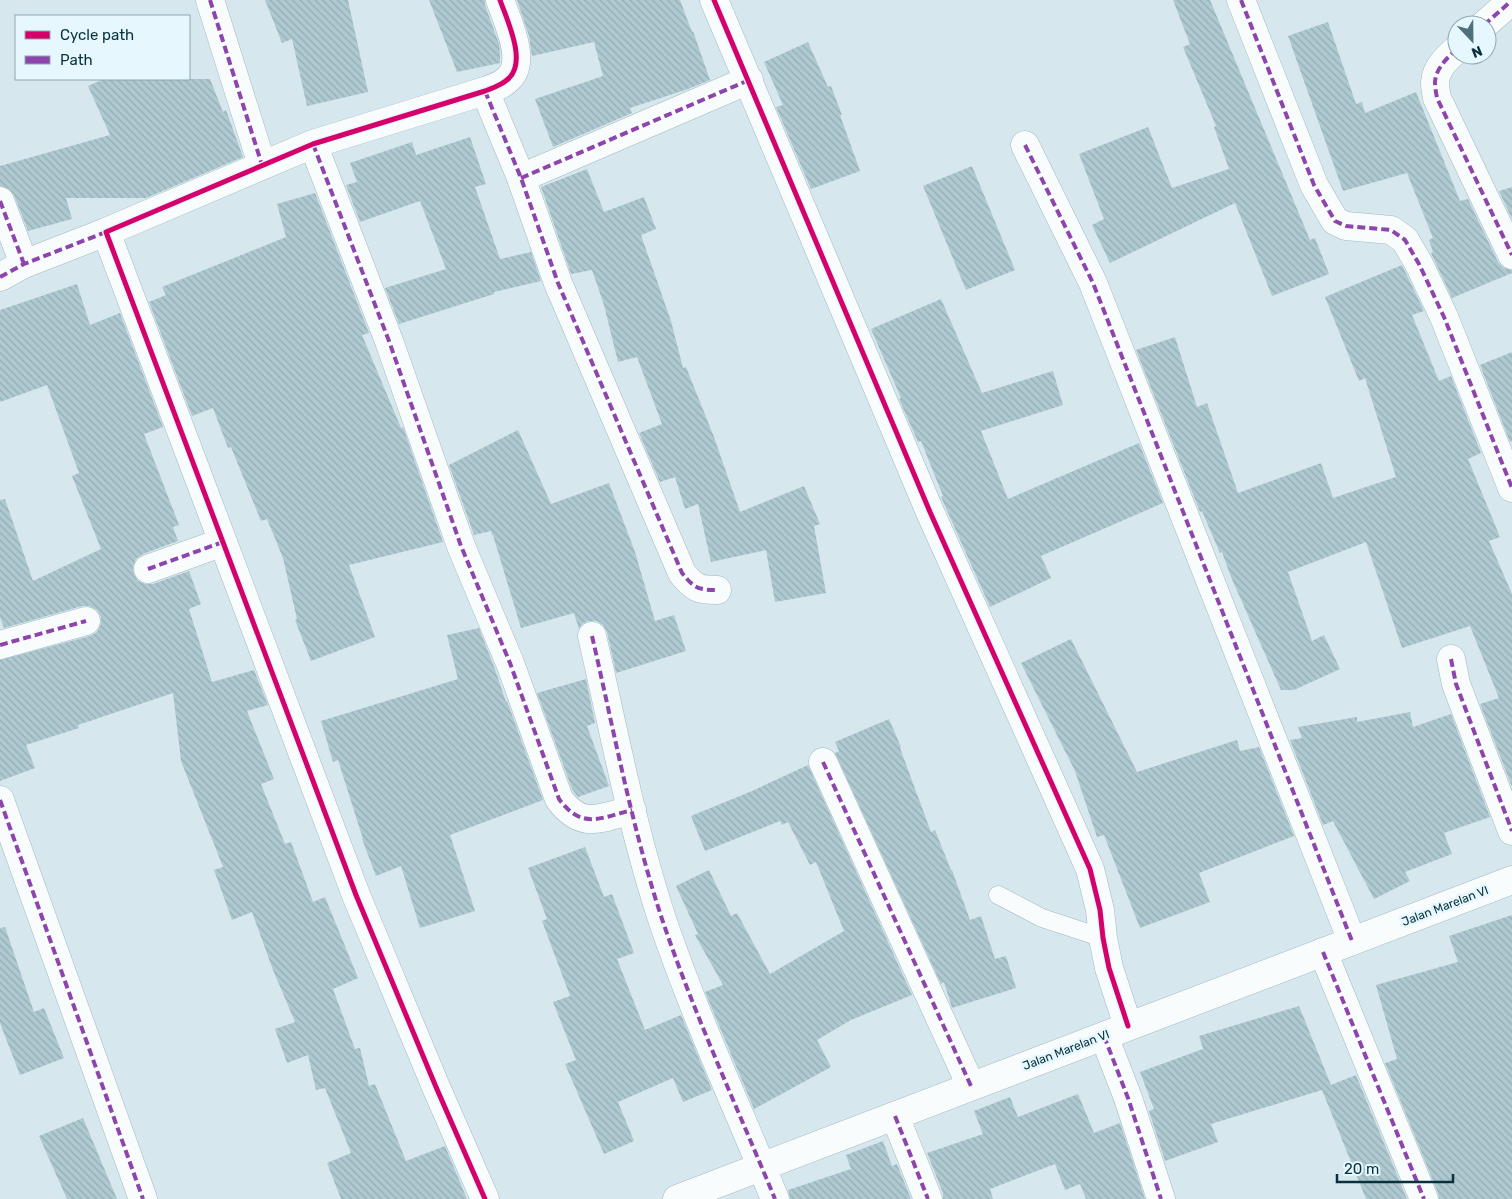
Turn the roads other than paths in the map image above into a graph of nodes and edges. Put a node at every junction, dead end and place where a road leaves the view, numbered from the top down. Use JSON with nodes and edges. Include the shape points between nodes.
{"nodes":[{"id":1,"x":210,"y":0,"type":"edge"},
{"id":2,"x":500,"y":0,"type":"edge"},
{"id":3,"x":714,"y":0,"type":"edge"},
{"id":4,"x":1241,"y":0,"type":"edge"},
{"id":5,"x":1509,"y":3,"type":"dead end"},
{"id":6,"x":1495,"y":15,"type":"edge"},
{"id":7,"x":1447,"y":58,"type":"edge"},
{"id":8,"x":749,"y":80,"type":"junction"},
{"id":9,"x":485,"y":92,"type":"junction"},
{"id":10,"x":313,"y":144,"type":"junction"},
{"id":11,"x":1025,"y":145,"type":"dead end"},
{"id":12,"x":262,"y":165,"type":"junction"},
{"id":13,"x":521,"y":178,"type":"junction"},
{"id":14,"x":0,"y":201,"type":"edge"},
{"id":15,"x":106,"y":232,"type":"junction"},
{"id":16,"x":1512,"y":255,"type":"edge"},
{"id":17,"x":24,"y":264,"type":"junction"},
{"id":18,"x":0,"y":277,"type":"edge"},
{"id":19,"x":1512,"y":488,"type":"edge"},
{"id":20,"x":223,"y":542,"type":"junction"},
{"id":21,"x":148,"y":569,"type":"dead end"},
{"id":22,"x":717,"y":590,"type":"dead end"},
{"id":23,"x":86,"y":621,"type":"dead end"},
{"id":24,"x":592,"y":636,"type":"dead end"},
{"id":25,"x":0,"y":646,"type":"edge"},
{"id":26,"x":1452,"y":659,"type":"dead end"},
{"id":27,"x":823,"y":762,"type":"dead end"},
{"id":28,"x":0,"y":800,"type":"edge"},
{"id":29,"x":632,"y":810,"type":"junction"},
{"id":30,"x":1512,"y":831,"type":"edge"},
{"id":31,"x":1512,"y":880,"type":"edge"},
{"id":32,"x":998,"y":895,"type":"dead end"},
{"id":33,"x":1103,"y":938,"type":"junction"},
{"id":34,"x":1352,"y":941,"type":"junction"},
{"id":35,"x":1323,"y":952,"type":"junction"},
{"id":36,"x":1116,"y":1031,"type":"junction"},
{"id":37,"x":971,"y":1086,"type":"junction"},
{"id":38,"x":895,"y":1116,"type":"junction"},
{"id":39,"x":762,"y":1167,"type":"junction"},
{"id":40,"x":683,"y":1198,"type":"edge"},
{"id":41,"x":143,"y":1199,"type":"edge"},
{"id":42,"x":485,"y":1199,"type":"edge"},
{"id":43,"x":775,"y":1199,"type":"edge"},
{"id":44,"x":928,"y":1199,"type":"edge"},
{"id":45,"x":1161,"y":1199,"type":"edge"},
{"id":46,"x":1424,"y":1199,"type":"edge"}],
"edges":[{"from":1,"to":12,"type":"street"},
{"from":2,"to":9,"type":"street","via":[[517,63],[512,77]]},
{"from":3,"to":8,"type":"street"},
{"from":4,"to":19,"type":"street","via":[[1314,185],[1335,221],[1346,226],[1391,230],[1405,240],[1419,264],[1444,317]]},
{"from":5,"to":6,"type":"street"},
{"from":7,"to":16,"type":"street","via":[[1435,81],[1437,98]]},
{"from":8,"to":13,"type":"street"},
{"from":8,"to":33,"type":"street","via":[[930,512],[1090,869]]},
{"from":9,"to":10,"type":"street"},
{"from":9,"to":13,"type":"street"},
{"from":10,"to":12,"type":"street"},
{"from":10,"to":29,"type":"street","via":[[389,341],[461,546],[510,663],[559,799],[578,818],[590,820]]},
{"from":11,"to":34,"type":"street","via":[[1093,283]]},
{"from":12,"to":15,"type":"street"},
{"from":13,"to":22,"type":"street","via":[[558,283],[682,573],[692,586]]},
{"from":14,"to":17,"type":"street"},
{"from":15,"to":17,"type":"street"},
{"from":15,"to":20,"type":"street"},
{"from":17,"to":18,"type":"street"},
{"from":20,"to":21,"type":"street"},
{"from":20,"to":42,"type":"street","via":[[356,895]]},
{"from":23,"to":25,"type":"street"},
{"from":24,"to":29,"type":"street"},
{"from":26,"to":30,"type":"street","via":[[1456,684]]},
{"from":27,"to":37,"type":"street"},
{"from":28,"to":41,"type":"street"},
{"from":29,"to":39,"type":"street","via":[[636,835],[683,979]]},
{"from":31,"to":34,"type":"street","name":"Jalan Marelan VI"},
{"from":32,"to":33,"type":"lane","via":[[1042,918]]},
{"from":33,"to":36,"type":"street"},
{"from":34,"to":35,"type":"street","name":"Jalan Marelan VI"},
{"from":35,"to":36,"type":"street","name":"Jalan Marelan VI"},
{"from":35,"to":46,"type":"street"},
{"from":36,"to":37,"type":"street","name":"Jalan Marelan VI"},
{"from":36,"to":45,"type":"street","via":[[1128,1098]]},
{"from":37,"to":38,"type":"street","name":"Jalan Marelan VI"},
{"from":38,"to":39,"type":"street","name":"Jalan Marelan VI"},
{"from":38,"to":44,"type":"street"},
{"from":39,"to":40,"type":"street","name":"Jalan Marelan VI"},
{"from":39,"to":43,"type":"street"}]}
